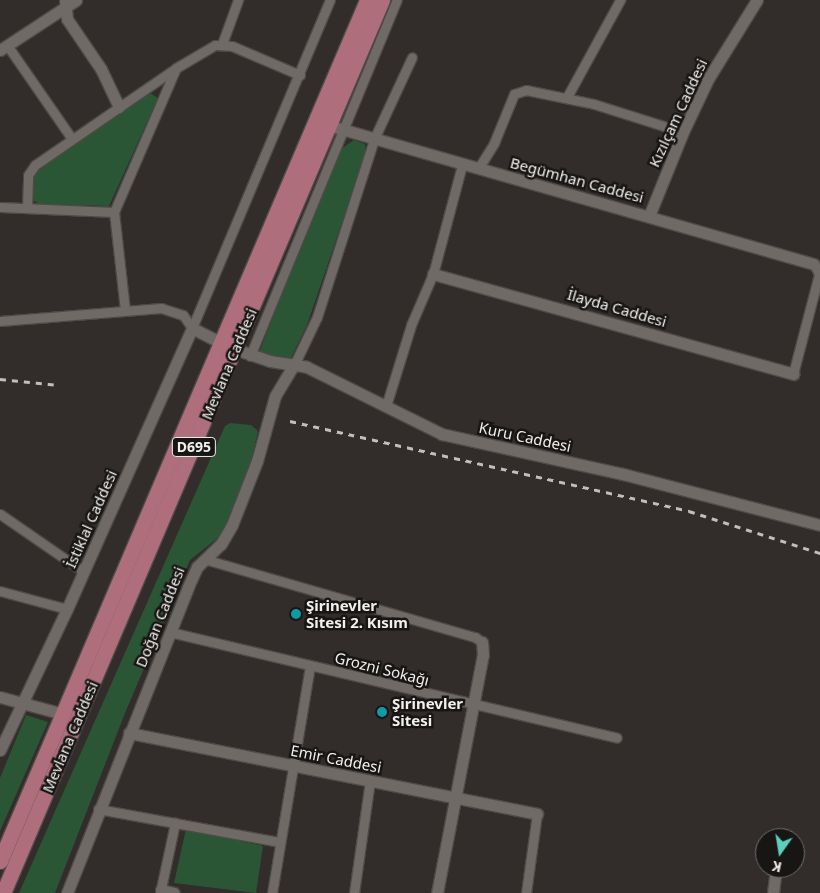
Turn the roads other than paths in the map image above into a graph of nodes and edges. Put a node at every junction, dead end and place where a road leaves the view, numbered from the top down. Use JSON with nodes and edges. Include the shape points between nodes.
{"nodes":[{"id":1,"x":76,"y":0,"type":"edge"},
{"id":2,"x":238,"y":0,"type":"edge"},
{"id":3,"x":330,"y":0,"type":"edge"},
{"id":4,"x":367,"y":0,"type":"edge"},
{"id":5,"x":382,"y":0,"type":"edge"},
{"id":6,"x":397,"y":0,"type":"edge"},
{"id":7,"x":620,"y":0,"type":"edge"},
{"id":8,"x":757,"y":0,"type":"edge"},
{"id":9,"x":65,"y":4,"type":"edge"},
{"id":10,"x":222,"y":44,"type":"junction"},
{"id":11,"x":4,"y":48,"type":"edge"},
{"id":12,"x":412,"y":57,"type":"dead end"},
{"id":13,"x":176,"y":68,"type":"junction"},
{"id":14,"x":300,"y":75,"type":"junction"},
{"id":15,"x":567,"y":97,"type":"junction"},
{"id":16,"x":119,"y":107,"type":"junction"},
{"id":17,"x":337,"y":128,"type":"junction"},
{"id":18,"x":682,"y":132,"type":"junction"},
{"id":19,"x":72,"y":139,"type":"junction"},
{"id":20,"x":374,"y":139,"type":"junction"},
{"id":21,"x":462,"y":165,"type":"junction"},
{"id":22,"x":478,"y":169,"type":"junction"},
{"id":23,"x":0,"y":206,"type":"edge"},
{"id":24,"x":27,"y":208,"type":"junction"},
{"id":25,"x":114,"y":212,"type":"junction"},
{"id":26,"x":649,"y":216,"type":"junction"},
{"id":27,"x":814,"y":264,"type":"joint"},
{"id":28,"x":433,"y":274,"type":"junction"},
{"id":29,"x":124,"y":310,"type":"junction"},
{"id":30,"x":0,"y":321,"type":"edge"},
{"id":31,"x":192,"y":328,"type":"junction"},
{"id":32,"x":221,"y":343,"type":"junction"},
{"id":33,"x":235,"y":350,"type":"junction"},
{"id":34,"x":250,"y":356,"type":"junction"},
{"id":35,"x":296,"y":363,"type":"junction"},
{"id":36,"x":793,"y":374,"type":"joint"},
{"id":37,"x":386,"y":406,"type":"junction"},
{"id":38,"x":0,"y":514,"type":"edge"},
{"id":39,"x":820,"y":525,"type":"edge"},
{"id":40,"x":204,"y":559,"type":"junction"},
{"id":41,"x":84,"y":572,"type":"junction"},
{"id":42,"x":0,"y":591,"type":"edge"},
{"id":43,"x":67,"y":609,"type":"junction"},
{"id":44,"x":170,"y":632,"type":"junction"},
{"id":45,"x":482,"y":642,"type":"joint"},
{"id":46,"x":310,"y":666,"type":"junction"},
{"id":47,"x":0,"y":697,"type":"edge"},
{"id":48,"x":22,"y":702,"type":"junction"},
{"id":49,"x":472,"y":705,"type":"junction"},
{"id":50,"x":63,"y":714,"type":"junction"},
{"id":51,"x":129,"y":733,"type":"junction"},
{"id":52,"x":617,"y":738,"type":"dead end"},
{"id":53,"x":0,"y":750,"type":"edge"},
{"id":54,"x":294,"y":766,"type":"junction"},
{"id":55,"x":370,"y":781,"type":"junction"},
{"id":56,"x":453,"y":797,"type":"junction"},
{"id":57,"x":98,"y":809,"type":"junction"},
{"id":58,"x":537,"y":814,"type":"joint"},
{"id":59,"x":176,"y":823,"type":"junction"},
{"id":60,"x":280,"y":842,"type":"junction"},
{"id":61,"x":0,"y":862,"type":"edge"},
{"id":62,"x":775,"y":878,"type":"edge"},
{"id":63,"x":160,"y":892,"type":"edge"},
{"id":64,"x":3,"y":893,"type":"edge"},
{"id":65,"x":67,"y":893,"type":"edge"},
{"id":66,"x":174,"y":893,"type":"edge"},
{"id":67,"x":272,"y":893,"type":"edge"},
{"id":68,"x":354,"y":893,"type":"edge"},
{"id":69,"x":437,"y":893,"type":"edge"},
{"id":70,"x":526,"y":893,"type":"edge"},
{"id":71,"x":773,"y":893,"type":"edge"}],
"edges":[{"from":1,"to":9,"type":"street"},
{"from":2,"to":10,"type":"street"},
{"from":3,"to":14,"type":"street"},
{"from":4,"to":32,"type":"main road","name":"Mevlana Caddesi","number":"D695"},
{"from":5,"to":17,"type":"main road","name":"Mevlana Caddesi","number":"D695"},
{"from":6,"to":17,"type":"street"},
{"from":7,"to":15,"type":"street"},
{"from":8,"to":18,"type":"street","name":"Kızılçam Caddesi","via":[[708,79]]},
{"from":9,"to":11,"type":"street"},
{"from":9,"to":16,"type":"street","via":[[71,27],[101,69]]},
{"from":10,"to":13,"type":"street"},
{"from":10,"to":14,"type":"street"},
{"from":11,"to":19,"type":"street"},
{"from":12,"to":20,"type":"street"},
{"from":13,"to":16,"type":"street"},
{"from":13,"to":25,"type":"street"},
{"from":14,"to":31,"type":"street"},
{"from":15,"to":18,"type":"street"},
{"from":15,"to":22,"type":"street","via":[[535,90],[514,94],[494,143]]},
{"from":16,"to":19,"type":"street"},
{"from":17,"to":20,"type":"street","name":"Begümhan Caddesi"},
{"from":17,"to":33,"type":"main road","name":"Mevlana Caddesi","number":"D695"},
{"from":17,"to":34,"type":"street"},
{"from":18,"to":26,"type":"street","name":"Kızılçam Caddesi"},
{"from":19,"to":24,"type":"street","via":[[31,170],[27,182]]},
{"from":20,"to":21,"type":"street","name":"Begümhan Caddesi"},
{"from":20,"to":35,"type":"street","via":[[317,317]]},
{"from":21,"to":22,"type":"street","name":"Begümhan Caddesi"},
{"from":21,"to":28,"type":"street"},
{"from":22,"to":26,"type":"street","name":"Begümhan Caddesi"},
{"from":23,"to":24,"type":"street"},
{"from":24,"to":25,"type":"street"},
{"from":25,"to":29,"type":"street"},
{"from":26,"to":27,"type":"street","name":"Begümhan Caddesi"},
{"from":27,"to":36,"type":"street","via":[[820,274]]},
{"from":28,"to":36,"type":"street","name":"İlayda Caddesi"},
{"from":28,"to":37,"type":"street","via":[[411,325]]},
{"from":29,"to":30,"type":"street"},
{"from":29,"to":31,"type":"street","via":[[174,310],[183,315]]},
{"from":31,"to":32,"type":"street"},
{"from":31,"to":41,"type":"street","name":"İstiklal Caddesi"},
{"from":32,"to":50,"type":"main road","name":"Mevlana Caddesi","number":"D695"},
{"from":33,"to":34,"type":"street","name":"Kuru Caddesi"},
{"from":33,"to":64,"type":"main road","name":"Mevlana Caddesi","number":"D695"},
{"from":34,"to":35,"type":"street","name":"Kuru Caddesi"},
{"from":35,"to":37,"type":"street","name":"Kuru Caddesi"},
{"from":35,"to":40,"type":"street","name":"Doğan Caddesi","via":[[277,391],[257,461],[232,525],[221,544]]},
{"from":37,"to":39,"type":"street","name":"Kuru Caddesi","via":[[442,434],[614,472]]},
{"from":38,"to":41,"type":"street"},
{"from":40,"to":44,"type":"street","name":"Doğan Caddesi","via":[[197,567]]},
{"from":40,"to":45,"type":"street","via":[[475,637]]},
{"from":41,"to":43,"type":"street","name":"İstiklal Caddesi"},
{"from":42,"to":43,"type":"street"},
{"from":43,"to":48,"type":"street","name":"İstiklal Caddesi"},
{"from":44,"to":46,"type":"street","name":"Grozni Sokağı"},
{"from":44,"to":51,"type":"street","name":"Doğan Caddesi"},
{"from":45,"to":49,"type":"street","via":[[483,655]]},
{"from":46,"to":49,"type":"street","name":"Grozni Sokağı"},
{"from":46,"to":54,"type":"street"},
{"from":47,"to":48,"type":"street"},
{"from":48,"to":50,"type":"street"},
{"from":48,"to":53,"type":"street","name":"İstiklal Caddesi"},
{"from":49,"to":52,"type":"street","name":"Grozni Sokağı"},
{"from":49,"to":56,"type":"street"},
{"from":50,"to":61,"type":"main road","name":"Mevlana Caddesi","number":"D695"},
{"from":51,"to":54,"type":"street","name":"Emir Caddesi"},
{"from":51,"to":57,"type":"street","name":"Doğan Caddesi"},
{"from":54,"to":55,"type":"street","name":"Emir Caddesi"},
{"from":54,"to":60,"type":"street"},
{"from":55,"to":56,"type":"street","name":"Emir Caddesi"},
{"from":55,"to":68,"type":"street"},
{"from":56,"to":58,"type":"street","name":"Emir Caddesi"},
{"from":56,"to":69,"type":"street"},
{"from":57,"to":59,"type":"street"},
{"from":57,"to":65,"type":"street","name":"Doğan Caddesi"},
{"from":58,"to":70,"type":"street"},
{"from":59,"to":60,"type":"street"},
{"from":59,"to":63,"type":"street"},
{"from":60,"to":67,"type":"street"},
{"from":62,"to":71,"type":"street"},
{"from":63,"to":66,"type":"street"}]}
